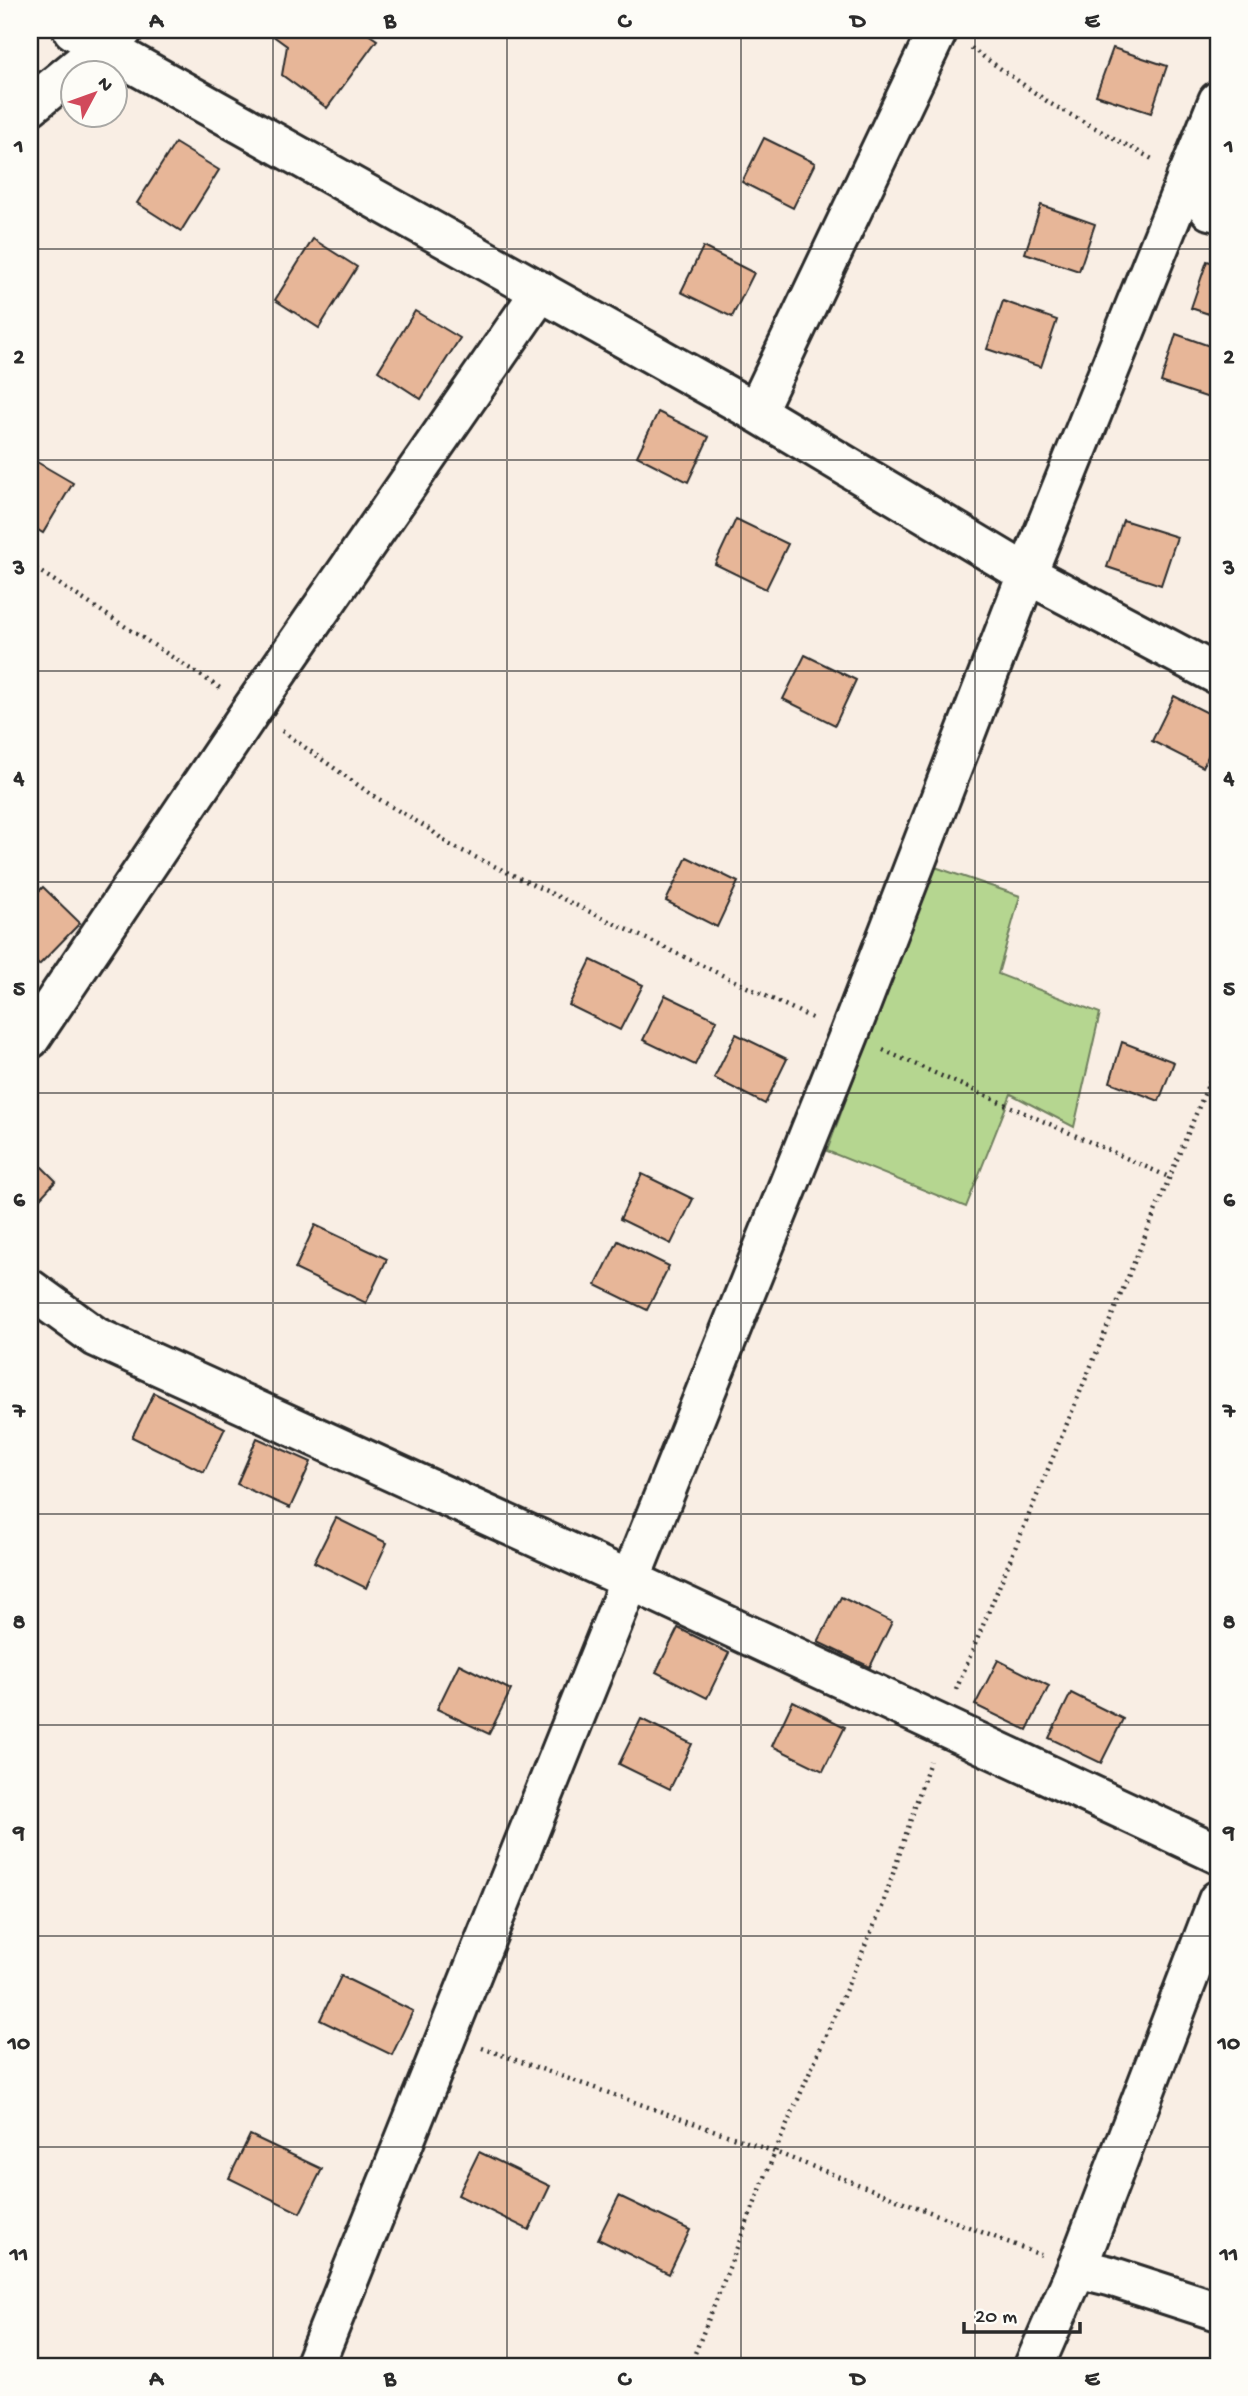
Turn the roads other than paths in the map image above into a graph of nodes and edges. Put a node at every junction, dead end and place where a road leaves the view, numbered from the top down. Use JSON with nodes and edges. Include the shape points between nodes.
{"nodes":[{"id":1,"x":99,"y":36,"type":"edge"},
{"id":2,"x":952,"y":37,"type":"edge"},
{"id":3,"x":1218,"y":101,"type":"edge"},
{"id":4,"x":30,"y":106,"type":"edge"},
{"id":5,"x":1186,"y":178,"type":"junction"},
{"id":6,"x":1218,"y":212,"type":"edge"},
{"id":7,"x":541,"y":291,"type":"junction"},
{"id":8,"x":755,"y":412,"type":"junction"},
{"id":9,"x":1027,"y":574,"type":"junction"},
{"id":10,"x":1218,"y":675,"type":"edge"},
{"id":11,"x":30,"y":1039,"type":"edge"},
{"id":12,"x":30,"y":1289,"type":"edge"},
{"id":13,"x":630,"y":1580,"type":"junction"},
{"id":14,"x":1218,"y":1854,"type":"edge"},
{"id":15,"x":1218,"y":1900,"type":"edge"},
{"id":16,"x":1077,"y":2268,"type":"junction"},
{"id":17,"x":1218,"y":2311,"type":"edge"},
{"id":18,"x":314,"y":2366,"type":"edge"},
{"id":19,"x":1034,"y":2366,"type":"edge"}],
"edges":[{"from":1,"to":4,"type":"street"},
{"from":1,"to":7,"type":"street"},
{"from":2,"to":8,"type":"street"},
{"from":3,"to":5,"type":"street"},
{"from":5,"to":6,"type":"street","via":[[1210,210]]},
{"from":5,"to":9,"type":"street"},
{"from":7,"to":8,"type":"street"},
{"from":7,"to":11,"type":"street"},
{"from":8,"to":9,"type":"street"},
{"from":9,"to":10,"type":"street"},
{"from":9,"to":13,"type":"street","via":[[849,1035]]},
{"from":12,"to":13,"type":"street","via":[[96,1337]]},
{"from":13,"to":14,"type":"street"},
{"from":13,"to":18,"type":"street"},
{"from":15,"to":16,"type":"street"},
{"from":16,"to":17,"type":"street"},
{"from":16,"to":19,"type":"street"}]}
